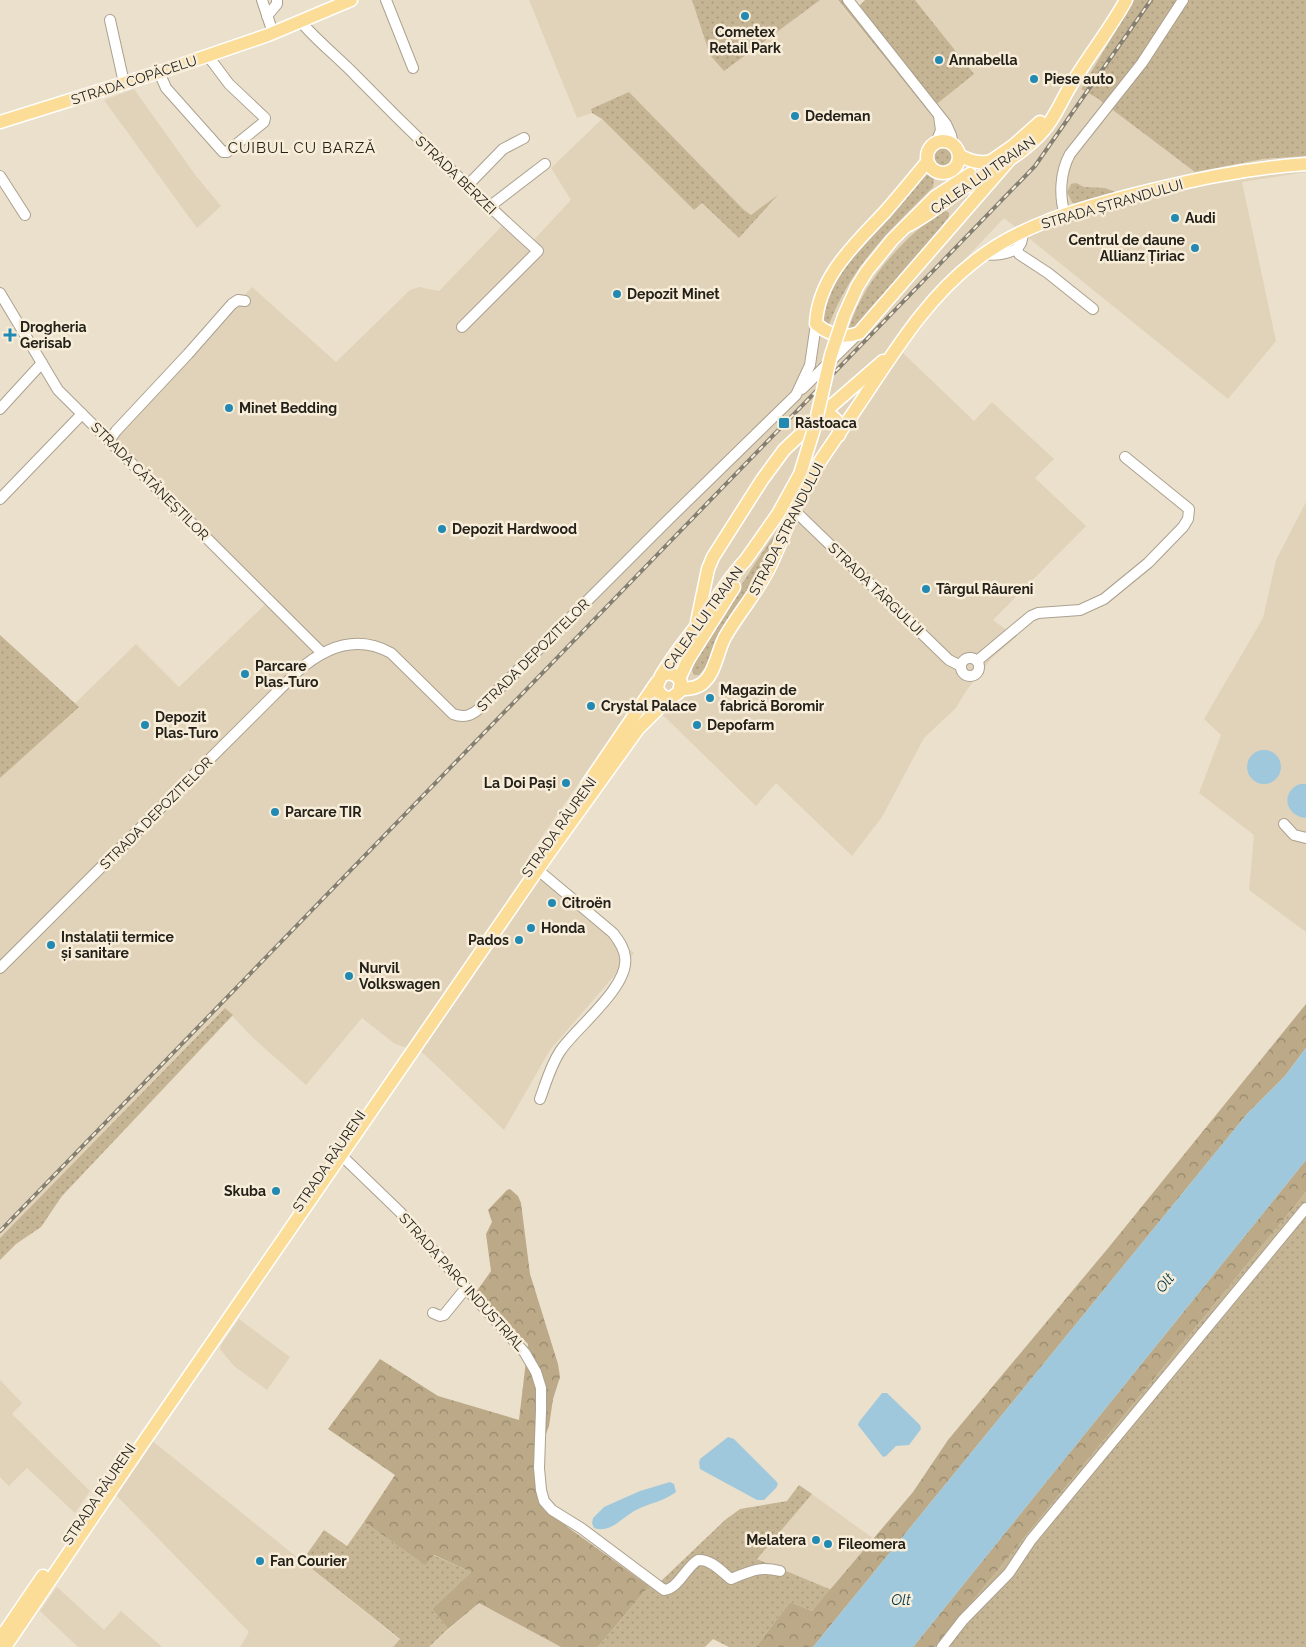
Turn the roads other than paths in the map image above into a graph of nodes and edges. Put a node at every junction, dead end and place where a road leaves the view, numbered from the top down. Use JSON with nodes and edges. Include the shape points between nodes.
{"nodes":[{"id":1,"x":262,"y":0,"type":"edge"},
{"id":2,"x":277,"y":0,"type":"edge"},
{"id":3,"x":351,"y":0,"type":"edge"},
{"id":4,"x":386,"y":0,"type":"edge"},
{"id":5,"x":848,"y":0,"type":"edge"},
{"id":6,"x":1126,"y":0,"type":"edge"},
{"id":7,"x":1183,"y":0,"type":"edge"},
{"id":8,"x":267,"y":16,"type":"junction"},
{"id":9,"x":110,"y":20,"type":"dead end"},
{"id":10,"x":300,"y":22,"type":"junction"},
{"id":11,"x":271,"y":34,"type":"junction"},
{"id":12,"x":208,"y":56,"type":"junction"},
{"id":13,"x":414,"y":68,"type":"dead end"},
{"id":14,"x":159,"y":72,"type":"junction"},
{"id":15,"x":124,"y":83,"type":"junction"},
{"id":16,"x":1067,"y":91,"type":"junction"},
{"id":17,"x":939,"y":115,"type":"junction"},
{"id":18,"x":0,"y":122,"type":"edge"},
{"id":19,"x":524,"y":138,"type":"dead end"},
{"id":20,"x":936,"y":143,"type":"junction"},
{"id":21,"x":956,"y":150,"type":"junction"},
{"id":22,"x":1010,"y":159,"type":"junction"},
{"id":23,"x":992,"y":161,"type":"junction"},
{"id":24,"x":927,"y":162,"type":"junction"},
{"id":25,"x":545,"y":164,"type":"dead end"},
{"id":26,"x":1306,"y":164,"type":"edge"},
{"id":27,"x":937,"y":172,"type":"junction"},
{"id":28,"x":0,"y":176,"type":"edge"},
{"id":29,"x":467,"y":186,"type":"junction"},
{"id":30,"x":940,"y":199,"type":"junction"},
{"id":31,"x":489,"y":207,"type":"junction"},
{"id":32,"x":25,"y":215,"type":"dead end"},
{"id":33,"x":1065,"y":215,"type":"junction"},
{"id":34,"x":959,"y":216,"type":"junction"},
{"id":35,"x":1024,"y":231,"type":"junction"},
{"id":36,"x":1017,"y":249,"type":"junction"},
{"id":37,"x":984,"y":254,"type":"junction"},
{"id":38,"x":0,"y":293,"type":"edge"},
{"id":39,"x":245,"y":301,"type":"dead end"},
{"id":40,"x":1093,"y":309,"type":"dead end"},
{"id":41,"x":816,"y":324,"type":"junction"},
{"id":42,"x":462,"y":327,"type":"dead end"},
{"id":43,"x":859,"y":333,"type":"junction"},
{"id":44,"x":892,"y":353,"type":"junction"},
{"id":45,"x":42,"y":363,"type":"junction"},
{"id":46,"x":796,"y":396,"type":"junction"},
{"id":47,"x":0,"y":409,"type":"edge"},
{"id":48,"x":82,"y":414,"type":"junction"},
{"id":49,"x":822,"y":414,"type":"junction"},
{"id":50,"x":839,"y":435,"type":"junction"},
{"id":51,"x":108,"y":441,"type":"junction"},
{"id":52,"x":1125,"y":457,"type":"dead end"},
{"id":53,"x":0,"y":499,"type":"edge"},
{"id":54,"x":794,"y":510,"type":"junction"},
{"id":55,"x":745,"y":561,"type":"junction"},
{"id":56,"x":697,"y":622,"type":"junction"},
{"id":57,"x":322,"y":653,"type":"junction"},
{"id":58,"x":977,"y":661,"type":"junction"},
{"id":59,"x":961,"y":666,"type":"junction"},
{"id":60,"x":659,"y":679,"type":"junction"},
{"id":61,"x":680,"y":684,"type":"junction"},
{"id":62,"x":670,"y":698,"type":"junction"},
{"id":63,"x":1284,"y":824,"type":"dead end"},
{"id":64,"x":1306,"y":838,"type":"edge"},
{"id":65,"x":538,"y":870,"type":"junction"},
{"id":66,"x":0,"y":968,"type":"edge"},
{"id":67,"x":540,"y":1099,"type":"dead end"},
{"id":68,"x":352,"y":1129,"type":"junction"},
{"id":69,"x":342,"y":1156,"type":"junction"},
{"id":70,"x":318,"y":1177,"type":"junction"},
{"id":71,"x":1306,"y":1208,"type":"edge"},
{"id":72,"x":466,"y":1288,"type":"junction"},
{"id":73,"x":433,"y":1313,"type":"dead end"},
{"id":74,"x":780,"y":1571,"type":"dead end"},
{"id":75,"x":0,"y":1639,"type":"edge"},
{"id":76,"x":5,"y":1647,"type":"edge"},
{"id":77,"x":942,"y":1647,"type":"edge"}],
"edges":[{"from":1,"to":8,"type":"street"},
{"from":2,"to":8,"type":"street"},
{"from":3,"to":10,"type":"main road","name":"STRADA COPĂCELU"},
{"from":4,"to":13,"type":"street"},
{"from":5,"to":17,"type":"street"},
{"from":6,"to":16,"type":"main road","name":"CALEA LUI TRAIAN"},
{"from":7,"to":33,"type":"street","via":[[1142,63],[1064,164],[1061,175]]},
{"from":8,"to":11,"type":"street"},
{"from":9,"to":15,"type":"street"},
{"from":10,"to":11,"type":"main road","name":"STRADA COPĂCELU"},
{"from":10,"to":29,"type":"street","name":"STRADA BERZEI"},
{"from":11,"to":12,"type":"main road","name":"STRADA COPĂCELU"},
{"from":12,"to":14,"type":"main road","name":"STRADA COPĂCELU"},
{"from":12,"to":14,"type":"street","via":[[229,84],[265,118],[227,152],[223,152],[166,88]]},
{"from":14,"to":15,"type":"main road","name":"STRADA COPĂCELU"},
{"from":15,"to":18,"type":"main road","name":"STRADA COPĂCELU"},
{"from":16,"to":22,"type":"main road","name":"CALEA LUI TRAIAN","via":[[1044,130]]},
{"from":16,"to":23,"type":"main road","name":"CALEA LUI TRAIAN","via":[[1029,133]]},
{"from":17,"to":20,"type":"street","via":[[940,130]]},
{"from":17,"to":21,"type":"street"},
{"from":19,"to":29,"type":"street","via":[[503,149]]},
{"from":20,"to":21,"type":"main road","via":[[944,141]]},
{"from":20,"to":24,"type":"main road","via":[[927,153]]},
{"from":21,"to":23,"type":"main road","via":[[979,162]]},
{"from":21,"to":27,"type":"main road","via":[[953,170]]},
{"from":22,"to":30,"type":"main road","name":"CALEA LUI TRAIAN"},
{"from":22,"to":34,"type":"main road"},
{"from":23,"to":30,"type":"main road","name":"CALEA LUI TRAIAN"},
{"from":24,"to":27,"type":"main road"},
{"from":24,"to":41,"type":"main road","via":[[837,267],[824,289]]},
{"from":25,"to":31,"type":"street"},
{"from":26,"to":33,"type":"main road","name":"STRADA ȘTRANDULUI","via":[[1238,172],[1177,184]]},
{"from":27,"to":30,"type":"main road"},
{"from":28,"to":32,"type":"street"},
{"from":29,"to":31,"type":"street","name":"STRADA BERZEI"},
{"from":30,"to":34,"type":"main road","via":[[956,208]]},
{"from":30,"to":55,"type":"main road","name":"CALEA LUI TRAIAN","bridge":true,"via":[[892,240],[857,287],[831,355],[800,474],[775,520]]},
{"from":31,"to":42,"type":"street","name":"STRADA BERZEI","via":[[538,251]]},
{"from":33,"to":35,"type":"main road","name":"STRADA ȘTRANDULUI"},
{"from":34,"to":43,"type":"main road"},
{"from":35,"to":36,"type":"street"},
{"from":35,"to":37,"type":"main road","name":"STRADA ȘTRANDULUI"},
{"from":36,"to":37,"type":"street","via":[[993,256]]},
{"from":36,"to":40,"type":"street"},
{"from":37,"to":44,"type":"main road","name":"STRADA ȘTRANDULUI","via":[[949,284]]},
{"from":38,"to":45,"type":"street","name":"STRADA CĂTĂNEȘTILOR"},
{"from":39,"to":51,"type":"street","via":[[238,300],[232,304]]},
{"from":41,"to":43,"type":"main road","via":[[826,332],[841,336]]},
{"from":41,"to":46,"type":"street","name":"STRADA DEPOZITELOR","via":[[810,365]]},
{"from":43,"to":46,"type":"street"},
{"from":44,"to":49,"type":"main road"},
{"from":44,"to":50,"type":"main road","name":"STRADA ȘTRANDULUI"},
{"from":45,"to":47,"type":"street"},
{"from":45,"to":48,"type":"street","name":"STRADA CĂTĂNEȘTILOR","via":[[58,390]]},
{"from":46,"to":57,"type":"street","name":"STRADA DEPOZITELOR","via":[[473,714],[453,714],[391,653],[380,647],[351,644]]},
{"from":48,"to":51,"type":"street","name":"STRADA CĂTĂNEȘTILOR"},
{"from":48,"to":53,"type":"street"},
{"from":49,"to":50,"type":"main road","via":[[836,418]]},
{"from":49,"to":56,"type":"main road","via":[[774,462],[715,552],[708,569]]},
{"from":50,"to":54,"type":"main road","name":"STRADA ȘTRANDULUI","via":[[812,474]]},
{"from":51,"to":57,"type":"street","name":"STRADA CĂTĂNEȘTILOR"},
{"from":52,"to":58,"type":"street","via":[[1189,509],[1190,514],[1183,527],[1104,599],[1080,610],[1031,616]]},
{"from":54,"to":59,"type":"street","name":"STRADA TÂRGULUI","via":[[949,660]]},
{"from":54,"to":61,"type":"main road","name":"STRADA ȘTRANDULUI","via":[[770,567],[724,639],[709,677],[694,688]]},
{"from":55,"to":56,"type":"main road","name":"CALEA LUI TRAIAN"},
{"from":55,"to":61,"type":"main road","name":"CALEA LUI TRAIAN","via":[[740,575],[688,660]]},
{"from":56,"to":60,"type":"main road","name":"CALEA LUI TRAIAN"},
{"from":57,"to":66,"type":"street","name":"STRADA DEPOZITELOR","via":[[298,671]]},
{"from":58,"to":59,"type":"street","via":[[966,658]]},
{"from":58,"to":59,"type":"street","via":[[979,669],[972,676],[963,673]]},
{"from":60,"to":61,"type":"main road","via":[[669,674],[677,676]]},
{"from":60,"to":62,"type":"main road","via":[[656,686],[659,693]]},
{"from":60,"to":68,"type":"main road","name":"STRADA RÂURENI"},
{"from":61,"to":62,"type":"main road","via":[[677,695]]},
{"from":62,"to":65,"type":"main road","name":"STRADA RÂURENI","via":[[634,734]]},
{"from":63,"to":64,"type":"street","via":[[1294,835]]},
{"from":65,"to":67,"type":"street","via":[[613,933],[622,945],[625,961],[621,976],[606,999],[557,1056]]},
{"from":65,"to":69,"type":"main road","name":"STRADA RÂURENI"},
{"from":68,"to":69,"type":"street"},
{"from":68,"to":70,"type":"main road","name":"STRADA RÂURENI"},
{"from":69,"to":70,"type":"street","via":[[336,1157],[326,1173]]},
{"from":69,"to":72,"type":"street","name":"STRADA PARC INDUSTRIAL","via":[[400,1212]]},
{"from":69,"to":76,"type":"main road","name":"STRADA RÂURENI"},
{"from":70,"to":75,"type":"main road","name":"STRADA RÂURENI"},
{"from":71,"to":77,"type":"street","via":[[1031,1540],[1009,1573],[963,1620]]},
{"from":72,"to":73,"type":"street","via":[[444,1316]]},
{"from":72,"to":74,"type":"street","name":"STRADA PARC INDUSTRIAL","via":[[525,1352],[536,1372],[542,1399],[540,1490],[552,1510],[664,1590],[673,1586],[698,1560],[712,1564],[732,1579],[758,1568]]}]}
